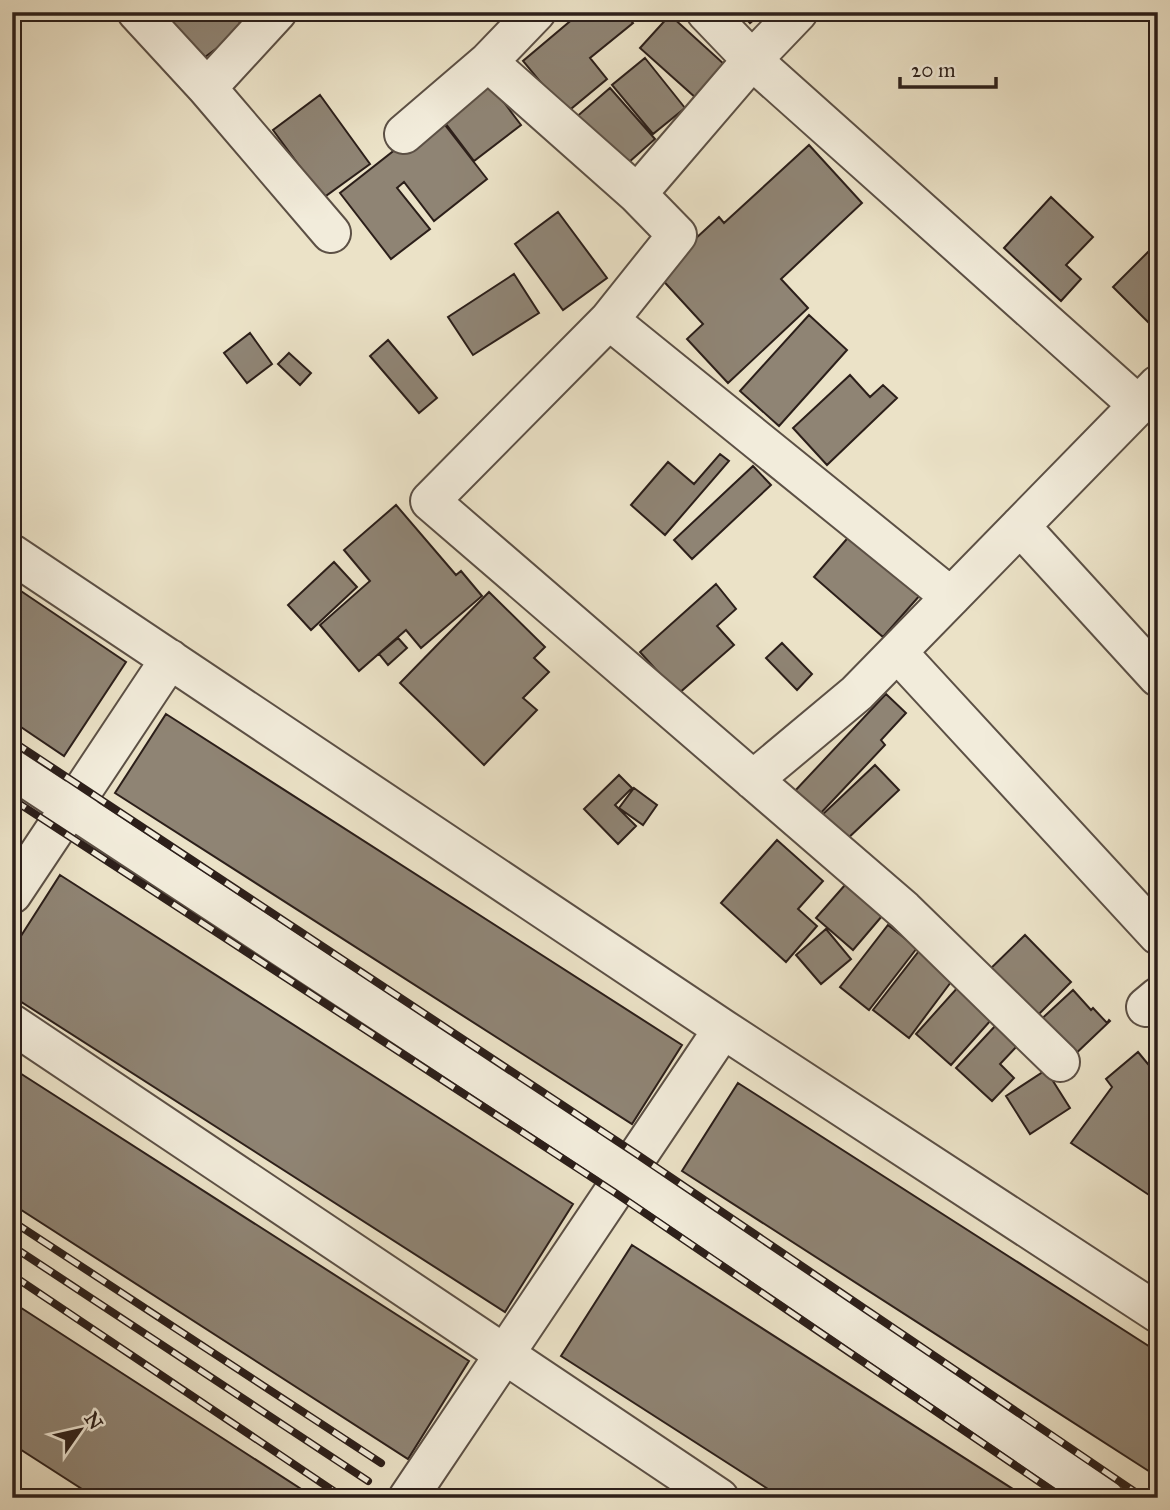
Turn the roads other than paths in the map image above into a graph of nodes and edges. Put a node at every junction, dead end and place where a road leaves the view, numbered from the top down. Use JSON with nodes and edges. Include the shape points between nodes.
{"nodes":[{"id":1,"x":136,"y":12,"type":"edge"},
{"id":2,"x":277,"y":12,"type":"edge"},
{"id":3,"x":536,"y":12,"type":"edge"},
{"id":4,"x":706,"y":12,"type":"edge"},
{"id":5,"x":799,"y":12,"type":"edge"},
{"id":6,"x":752,"y":60,"type":"junction"},
{"id":7,"x":488,"y":62,"type":"junction"},
{"id":8,"x":207,"y":88,"type":"junction"},
{"id":9,"x":404,"y":134,"type":"dead end"},
{"id":10,"x":637,"y":194,"type":"junction"},
{"id":11,"x":331,"y":233,"type":"dead end"},
{"id":12,"x":609,"y":320,"type":"junction"},
{"id":13,"x":1148,"y":395,"type":"edge"},
{"id":14,"x":1020,"y":526,"type":"junction"},
{"id":15,"x":12,"y":554,"type":"edge"},
{"id":16,"x":951,"y":597,"type":"junction"},
{"id":17,"x":897,"y":652,"type":"junction"},
{"id":18,"x":170,"y":659,"type":"junction"},
{"id":19,"x":1158,"y":677,"type":"edge"},
{"id":20,"x":12,"y":769,"type":"edge"},
{"id":21,"x":753,"y":780,"type":"junction"},
{"id":22,"x":71,"y":808,"type":"junction"},
{"id":23,"x":12,"y":894,"type":"edge"},
{"id":24,"x":1158,"y":935,"type":"edge"},
{"id":25,"x":12,"y":1024,"type":"edge"},
{"id":26,"x":723,"y":1029,"type":"junction"},
{"id":27,"x":1060,"y":1062,"type":"dead end"},
{"id":28,"x":626,"y":1173,"type":"junction"},
{"id":29,"x":1158,"y":1313,"type":"edge"},
{"id":30,"x":505,"y":1354,"type":"junction"},
{"id":31,"x":408,"y":1498,"type":"edge"},
{"id":32,"x":719,"y":1498,"type":"edge"},
{"id":33,"x":1104,"y":1498,"type":"edge"}],
"edges":[{"from":1,"to":8,"type":"street"},
{"from":2,"to":8,"type":"street"},
{"from":3,"to":7,"type":"street"},
{"from":4,"to":6,"type":"street"},
{"from":5,"to":6,"type":"street"},
{"from":6,"to":10,"type":"street"},
{"from":6,"to":13,"type":"street"},
{"from":7,"to":9,"type":"street"},
{"from":7,"to":10,"type":"street"},
{"from":8,"to":11,"type":"street"},
{"from":10,"to":12,"type":"street","via":[[677,235]]},
{"from":12,"to":16,"type":"street"},
{"from":12,"to":21,"type":"street","via":[[430,501]]},
{"from":13,"to":14,"type":"street"},
{"from":14,"to":16,"type":"street"},
{"from":14,"to":19,"type":"street"},
{"from":15,"to":18,"type":"street"},
{"from":16,"to":17,"type":"street"},
{"from":17,"to":21,"type":"street","via":[[857,693]]},
{"from":17,"to":24,"type":"street"},
{"from":18,"to":22,"type":"street"},
{"from":18,"to":26,"type":"street"},
{"from":20,"to":22,"type":"street"},
{"from":21,"to":27,"type":"street","via":[[904,910]]},
{"from":22,"to":23,"type":"street"},
{"from":22,"to":28,"type":"street"},
{"from":25,"to":30,"type":"street"},
{"from":26,"to":28,"type":"street"},
{"from":26,"to":29,"type":"street"},
{"from":28,"to":30,"type":"street"},
{"from":28,"to":33,"type":"street"},
{"from":30,"to":31,"type":"street"},
{"from":30,"to":32,"type":"street"}]}
